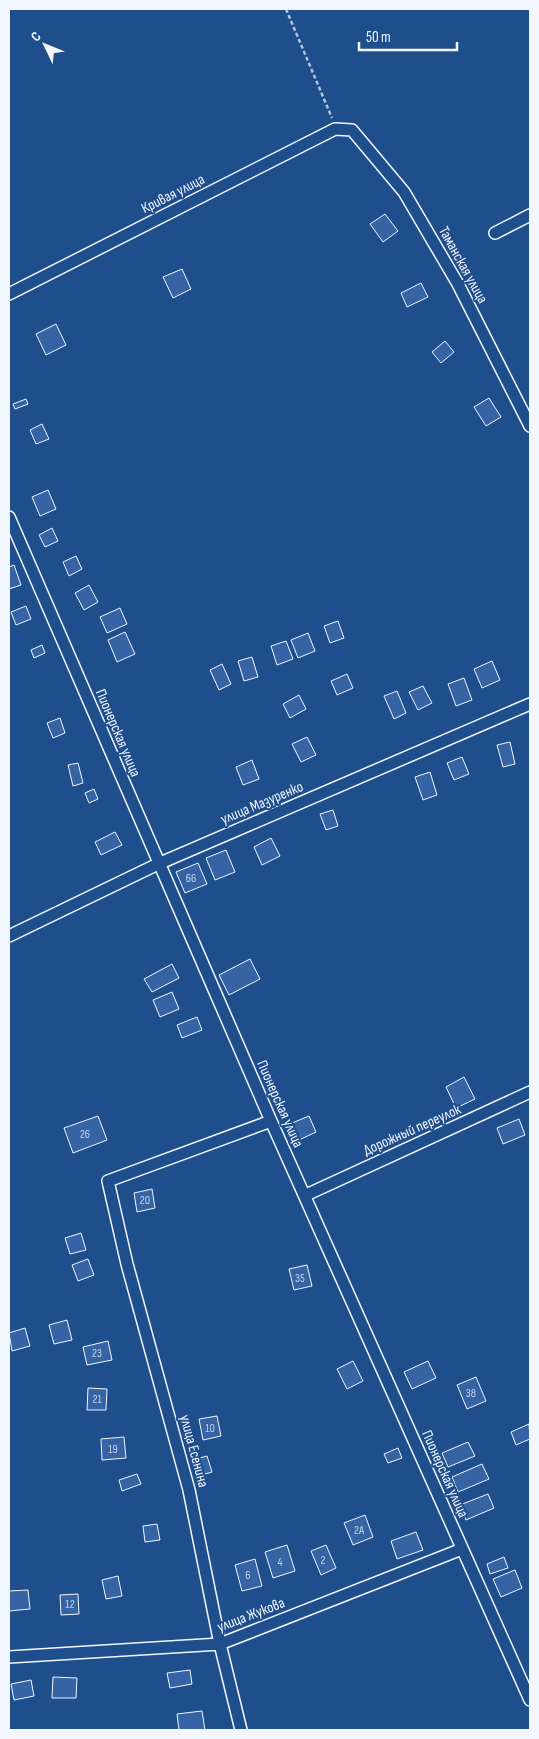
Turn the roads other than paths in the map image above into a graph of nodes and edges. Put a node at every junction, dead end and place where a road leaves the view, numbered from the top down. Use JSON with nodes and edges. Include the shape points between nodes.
{"nodes":[{"id":1,"x":335,"y":129,"type":"joint"},
{"id":2,"x":530,"y":215,"type":"edge"},
{"id":3,"x":495,"y":233,"type":"dead end"},
{"id":4,"x":9,"y":294,"type":"edge"},
{"id":5,"x":530,"y":426,"type":"edge"},
{"id":6,"x":9,"y":517,"type":"edge"},
{"id":7,"x":530,"y":704,"type":"edge"},
{"id":8,"x":158,"y":864,"type":"junction"},
{"id":9,"x":9,"y":936,"type":"edge"},
{"id":10,"x":530,"y":1092,"type":"edge"},
{"id":11,"x":271,"y":1121,"type":"junction"},
{"id":12,"x":306,"y":1195,"type":"junction"},
{"id":13,"x":462,"y":1549,"type":"junction"},
{"id":14,"x":220,"y":1644,"type":"junction"},
{"id":15,"x":9,"y":1658,"type":"edge"},
{"id":16,"x":530,"y":1700,"type":"edge"},
{"id":17,"x":241,"y":1730,"type":"edge"}],
"edges":[{"from":1,"to":4,"type":"street","name":"Кривая улица"},
{"from":1,"to":5,"type":"street","name":"Таманская улица","via":[[352,130],[404,192],[458,284]]},
{"from":2,"to":3,"type":"street"},
{"from":6,"to":8,"type":"street","name":"Пионерская улица"},
{"from":7,"to":8,"type":"street","name":"улица Мазуренко"},
{"from":8,"to":9,"type":"street","name":"улица Мазуренко"},
{"from":8,"to":11,"type":"street","name":"Пионерская улица"},
{"from":10,"to":12,"type":"street","name":"Дорожный переулок"},
{"from":11,"to":12,"type":"street","name":"Пионерская улица"},
{"from":11,"to":14,"type":"street","name":"улица Есенина","via":[[108,1181],[127,1264],[189,1490]]},
{"from":12,"to":13,"type":"street","name":"Пионерская улица"},
{"from":13,"to":14,"type":"street","name":"улица Жукова"},
{"from":13,"to":16,"type":"street","name":"Пионерская улица"},
{"from":14,"to":15,"type":"street","name":"улица Жукова"},
{"from":14,"to":17,"type":"street","name":"улица Есенина"}]}
